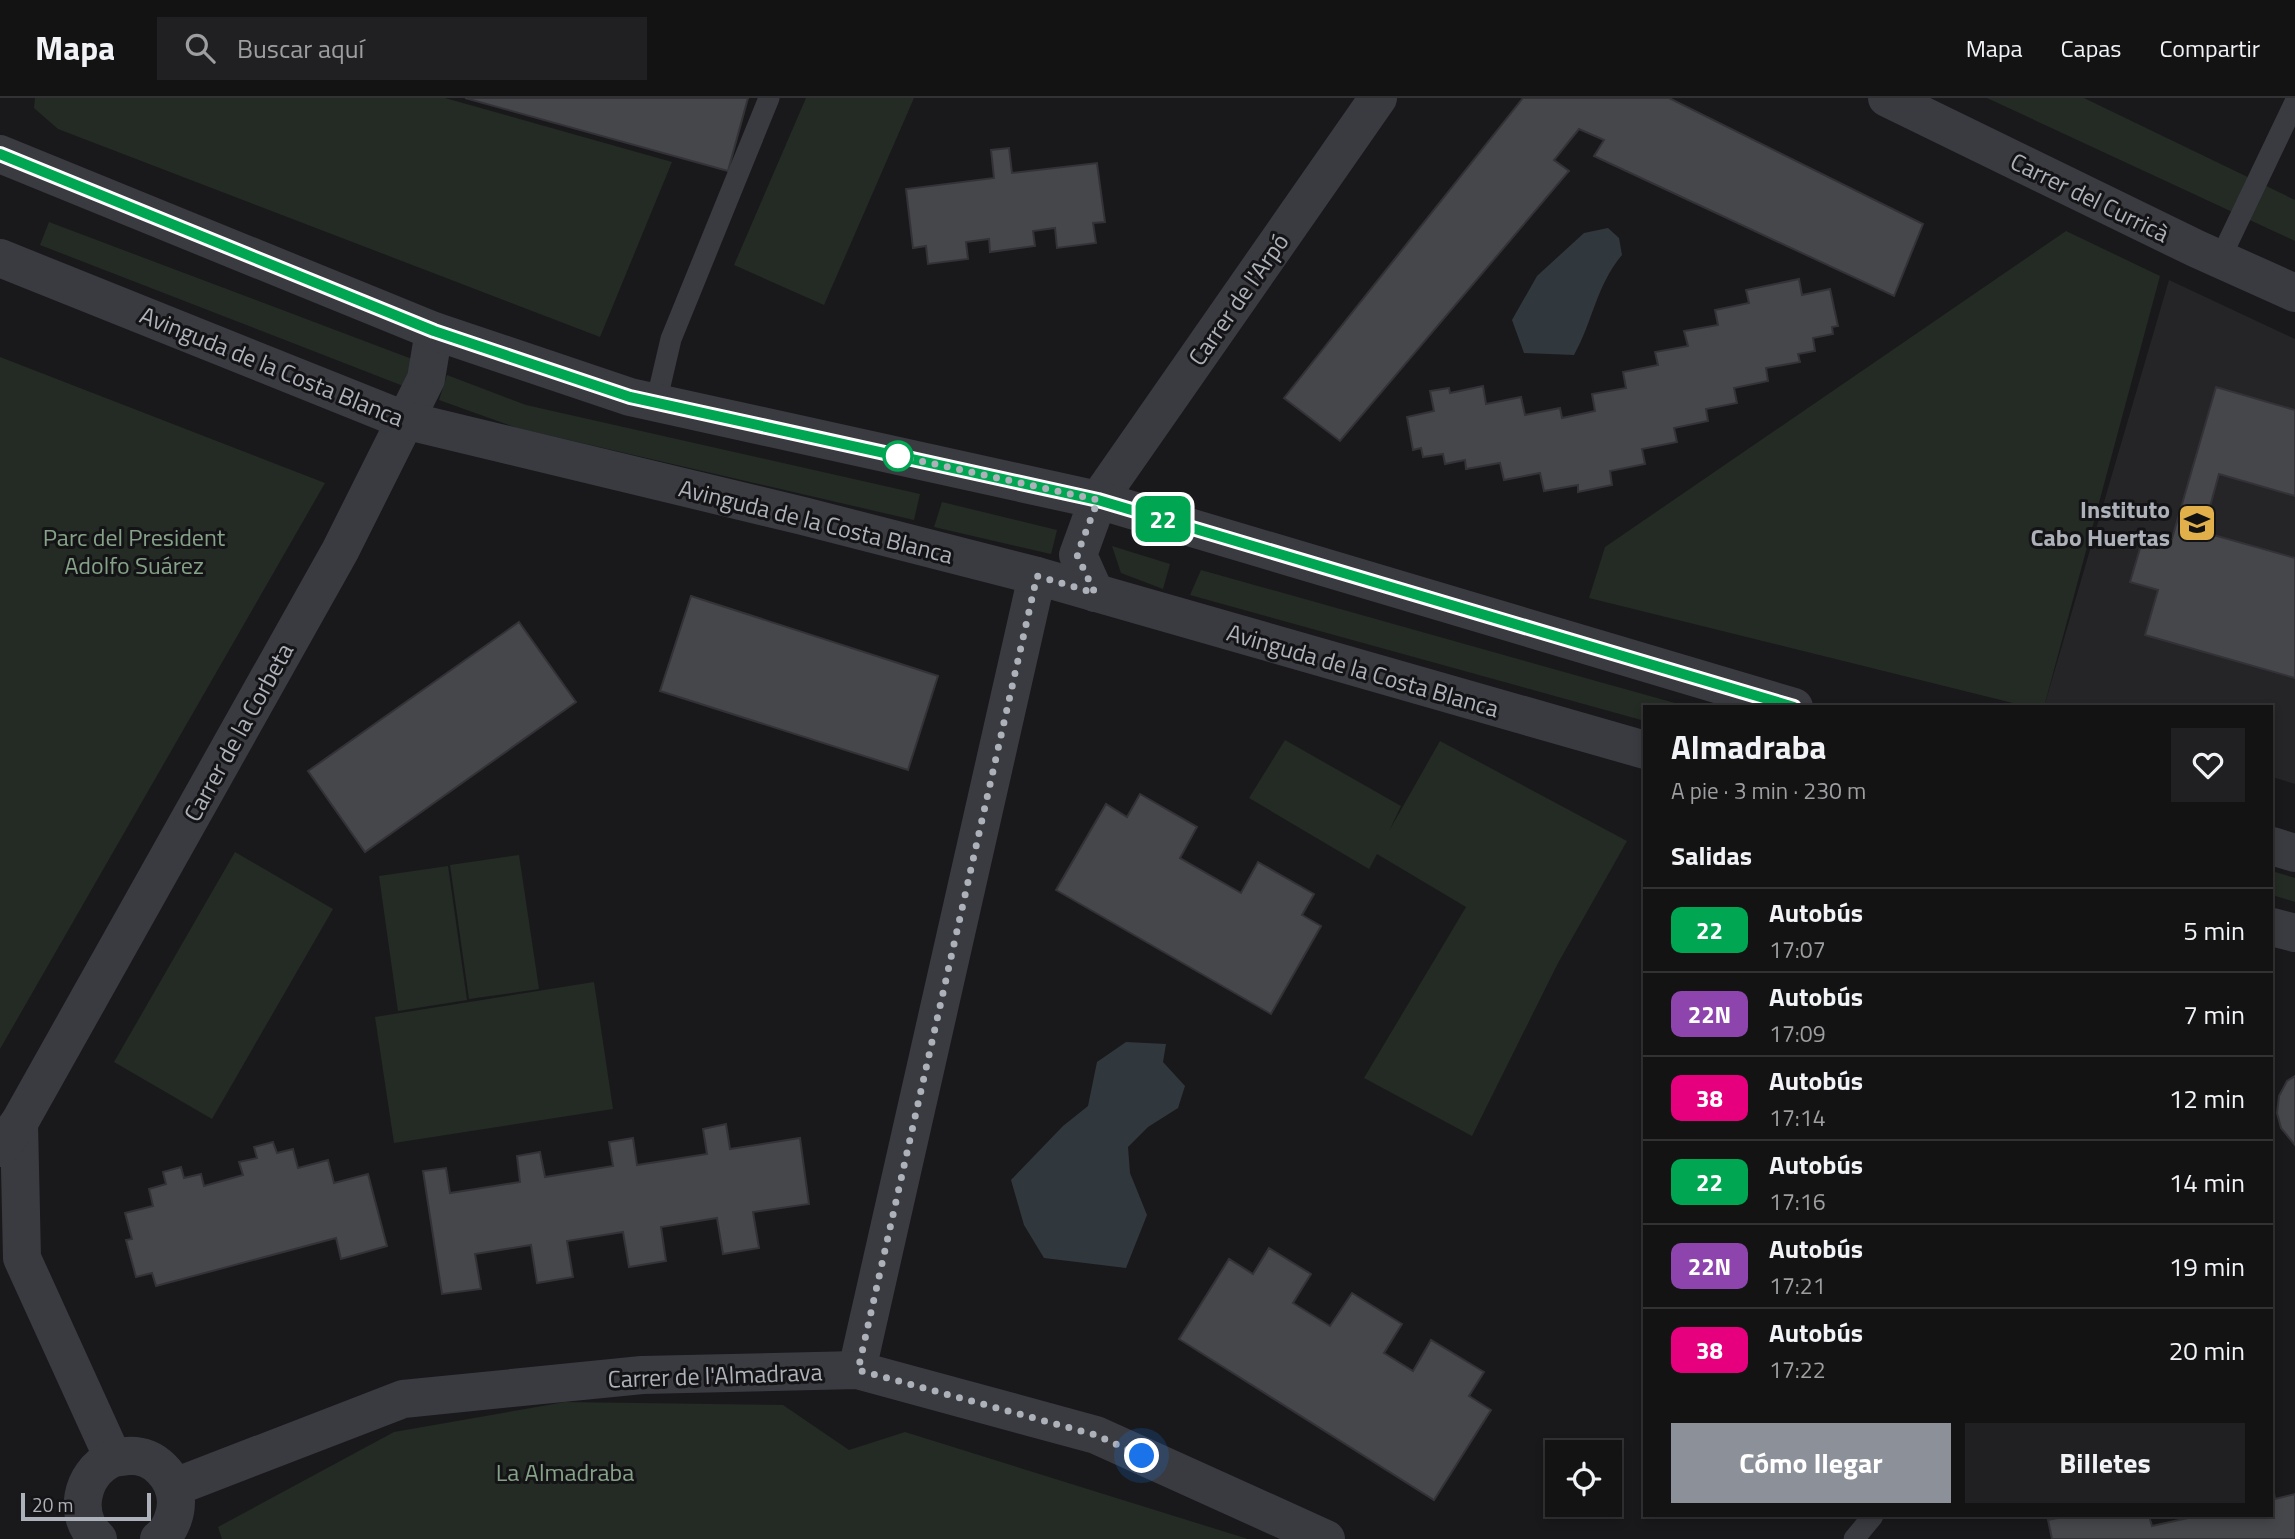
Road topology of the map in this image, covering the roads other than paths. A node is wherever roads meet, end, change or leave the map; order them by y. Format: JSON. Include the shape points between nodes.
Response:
{"nodes":[{"id":1,"x":769,"y":98,"type":"edge"},
{"id":2,"x":1378,"y":98,"type":"edge"},
{"id":3,"x":1887,"y":98,"type":"edge"},
{"id":4,"x":2295,"y":102,"type":"edge"},
{"id":5,"x":0,"y":154,"type":"edge"},
{"id":6,"x":0,"y":258,"type":"edge"},
{"id":7,"x":2220,"y":259,"type":"junction"},
{"id":8,"x":2295,"y":293,"type":"edge"},
{"id":9,"x":434,"y":331,"type":"junction"},
{"id":10,"x":656,"y":403,"type":"junction"},
{"id":11,"x":404,"y":420,"type":"junction"},
{"id":12,"x":1098,"y":500,"type":"junction"},
{"id":13,"x":1037,"y":576,"type":"junction"},
{"id":14,"x":1095,"y":593,"type":"junction"},
{"id":15,"x":1787,"y":705,"type":"edge"},
{"id":16,"x":1643,"y":749,"type":"edge"},
{"id":17,"x":2273,"y":846,"type":"edge"},
{"id":18,"x":2295,"y":853,"type":"edge"},
{"id":19,"x":2273,"y":927,"type":"edge"},
{"id":20,"x":2295,"y":933,"type":"edge"},
{"id":21,"x":9,"y":1136,"type":"edge"},
{"id":22,"x":11,"y":1252,"type":"edge"},
{"id":23,"x":858,"y":1370,"type":"junction"},
{"id":24,"x":113,"y":1458,"type":"junction"},
{"id":25,"x":175,"y":1487,"type":"junction"},
{"id":26,"x":1872,"y":1517,"type":"edge"},
{"id":27,"x":88,"y":1536,"type":"edge"},
{"id":28,"x":159,"y":1539,"type":"edge"},
{"id":29,"x":1326,"y":1539,"type":"edge"},
{"id":30,"x":1854,"y":1539,"type":"edge"}],
"edges":[{"from":1,"to":10,"type":"lane","via":[[671,339]]},
{"from":2,"to":12,"type":"street","name":"Carrer de l'Arpó"},
{"from":3,"to":7,"type":"street","name":"Carrer del Curricà"},
{"from":4,"to":7,"type":"lane"},
{"from":5,"to":9,"type":"street"},
{"from":6,"to":11,"type":"street","name":"Avinguda de la Costa Blanca"},
{"from":7,"to":8,"type":"street","name":"Carrer del Curricà"},
{"from":9,"to":10,"type":"street"},
{"from":9,"to":11,"type":"street","name":"Carrer de la Corbeta","via":[[426,379]]},
{"from":10,"to":12,"type":"street"},
{"from":11,"to":13,"type":"street","name":"Avinguda de la Costa Blanca"},
{"from":11,"to":21,"type":"street","name":"Carrer de la Corbeta","via":[[340,551]]},
{"from":12,"to":14,"type":"street","name":"Carrer de l'Arpó","via":[[1077,555]]},
{"from":12,"to":15,"type":"street"},
{"from":13,"to":14,"type":"street","name":"Avinguda de la Costa Blanca"},
{"from":13,"to":23,"type":"street"},
{"from":14,"to":16,"type":"street","name":"Avinguda de la Costa Blanca"},
{"from":17,"to":18,"type":"street"},
{"from":19,"to":20,"type":"street"},
{"from":21,"to":22,"type":"street","name":"Carrer de la Corbeta"},
{"from":22,"to":24,"type":"street","name":"Carrer de la Corbeta"},
{"from":23,"to":25,"type":"street","name":"Carrer de l'Almadrava","via":[[642,1375],[403,1399]]},
{"from":23,"to":29,"type":"street","name":"Carrer de l'Almadrava","via":[[1096,1435]]},
{"from":24,"to":25,"type":"street","via":[[138,1455],[160,1466]]},
{"from":24,"to":27,"type":"street","via":[[90,1476],[81,1503]]},
{"from":25,"to":28,"type":"street","via":[[176,1512]]},
{"from":26,"to":30,"type":"lane"}]}
